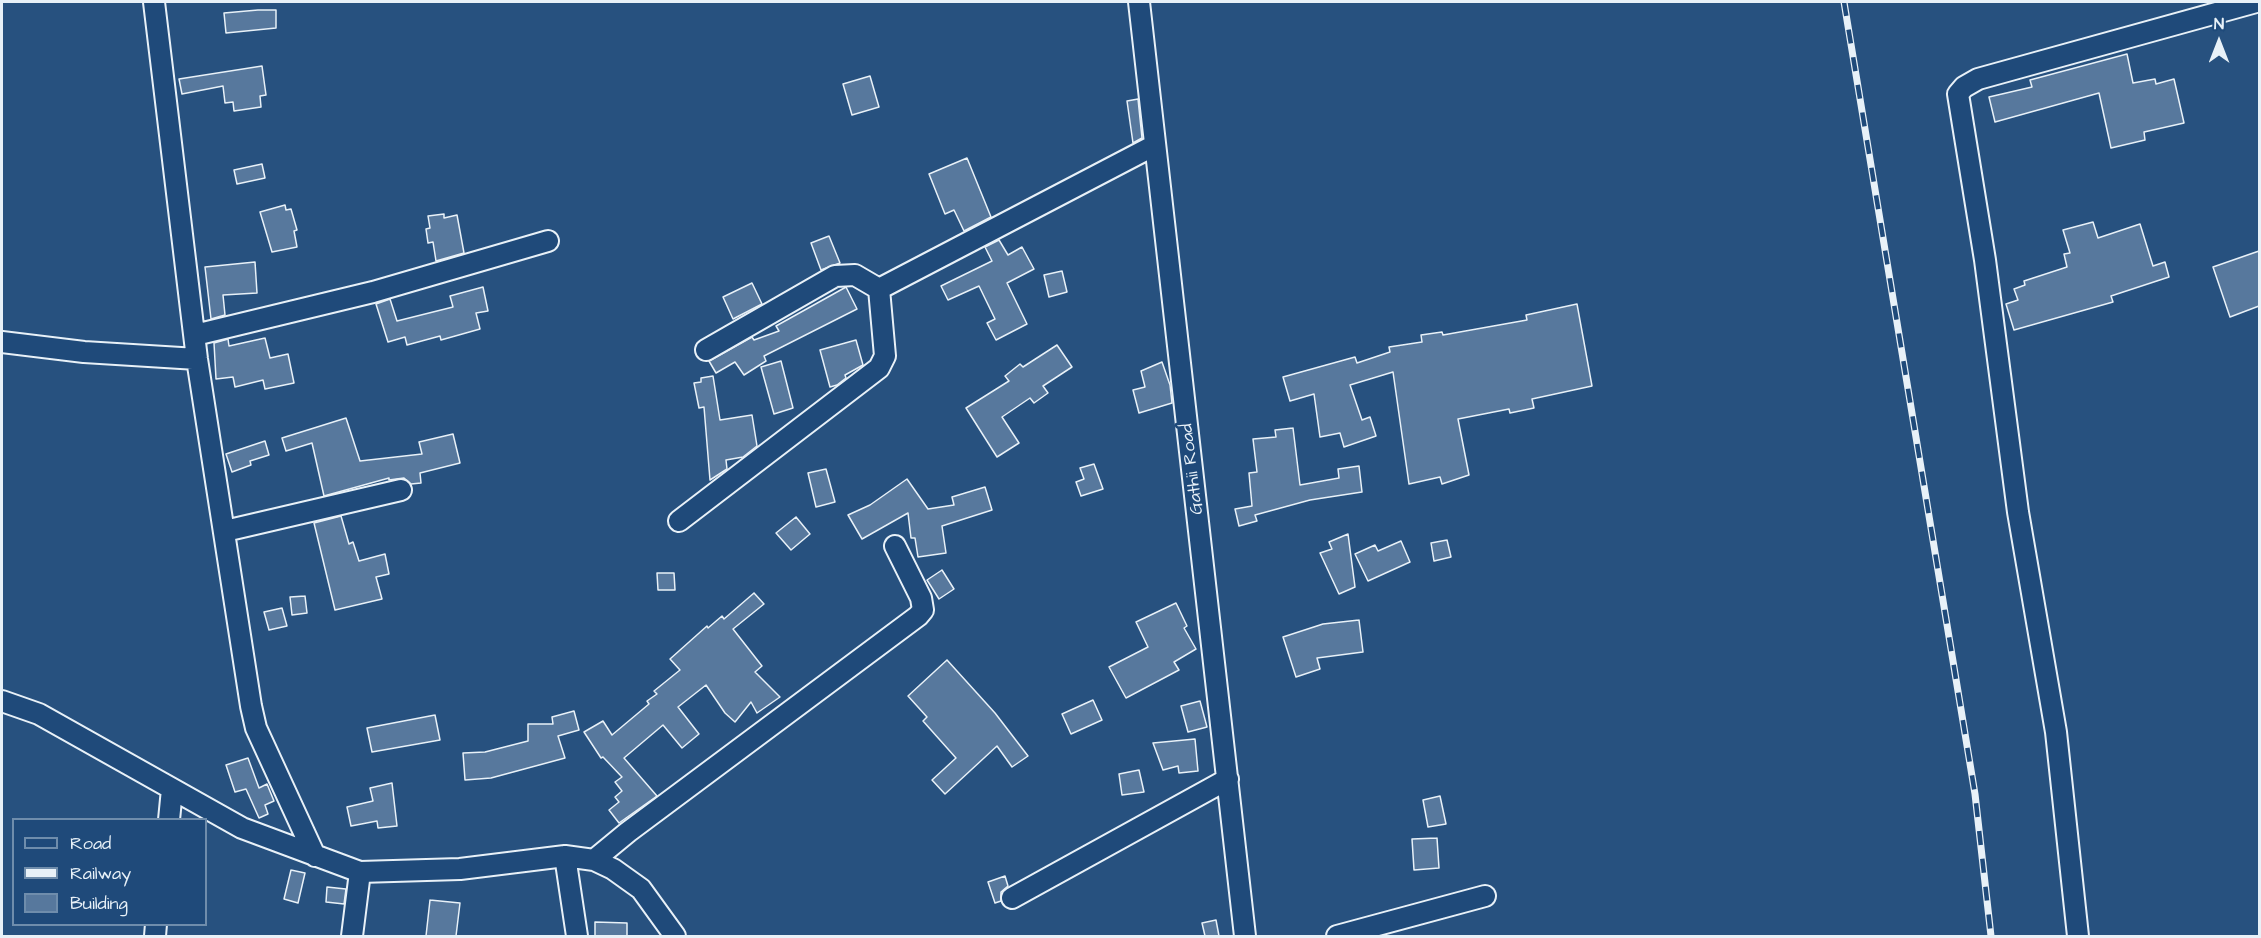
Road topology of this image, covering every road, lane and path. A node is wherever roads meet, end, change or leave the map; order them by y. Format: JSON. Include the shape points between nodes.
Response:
{"nodes":[{"id":1,"x":154,"y":2,"type":"edge"},
{"id":2,"x":1139,"y":2,"type":"edge"},
{"id":3,"x":2256,"y":2,"type":"edge"},
{"id":4,"x":1155,"y":145,"type":"junction"},
{"id":5,"x":548,"y":241,"type":"dead end"},
{"id":6,"x":879,"y":289,"type":"junction"},
{"id":7,"x":195,"y":335,"type":"junction"},
{"id":8,"x":2,"y":342,"type":"edge"},
{"id":9,"x":706,"y":350,"type":"dead end"},
{"id":10,"x":197,"y":359,"type":"junction"},
{"id":11,"x":401,"y":490,"type":"dead end"},
{"id":12,"x":679,"y":520,"type":"dead end"},
{"id":13,"x":225,"y":531,"type":"junction"},
{"id":14,"x":895,"y":546,"type":"dead end"},
{"id":15,"x":2,"y":700,"type":"edge"},
{"id":16,"x":1228,"y":779,"type":"junction"},
{"id":17,"x":172,"y":789,"type":"junction"},
{"id":18,"x":169,"y":818,"type":"edge"},
{"id":19,"x":315,"y":856,"type":"junction"},
{"id":20,"x":565,"y":856,"type":"junction"},
{"id":21,"x":594,"y":860,"type":"junction"},
{"id":22,"x":360,"y":872,"type":"junction"},
{"id":23,"x":1485,"y":896,"type":"dead end"},
{"id":24,"x":1012,"y":898,"type":"dead end"},
{"id":25,"x":352,"y":936,"type":"edge"},
{"id":26,"x":577,"y":936,"type":"edge"},
{"id":27,"x":675,"y":936,"type":"edge"},
{"id":28,"x":1245,"y":936,"type":"edge"},
{"id":29,"x":1337,"y":936,"type":"edge"},
{"id":30,"x":2078,"y":936,"type":"edge"}],
"edges":[{"from":1,"to":7,"type":"street"},
{"from":2,"to":4,"type":"street","name":"Gathii Road"},
{"from":3,"to":30,"type":"street","via":[[1978,80],[1958,94],[1985,260],[2018,512],[2056,732]]},
{"from":4,"to":6,"type":"street"},
{"from":4,"to":16,"type":"street","name":"Gathii Road"},
{"from":5,"to":7,"type":"street","via":[[373,292]]},
{"from":6,"to":9,"type":"street","via":[[855,275],[835,276]]},
{"from":6,"to":12,"type":"street","via":[[885,356],[879,368]]},
{"from":7,"to":10,"type":"street"},
{"from":8,"to":10,"type":"street"},
{"from":10,"to":13,"type":"street"},
{"from":11,"to":13,"type":"street"},
{"from":13,"to":19,"type":"street","via":[[256,729]]},
{"from":14,"to":21,"type":"street","via":[[921,598],[923,610],[918,616]]},
{"from":15,"to":17,"type":"street","via":[[39,714]]},
{"from":16,"to":24,"type":"street"},
{"from":16,"to":28,"type":"street","name":"Gathii Road"},
{"from":17,"to":18,"type":"street"},
{"from":17,"to":19,"type":"street","via":[[242,828]]},
{"from":19,"to":22,"type":"street"},
{"from":20,"to":21,"type":"street"},
{"from":20,"to":22,"type":"street","via":[[460,869]]},
{"from":20,"to":26,"type":"street"},
{"from":21,"to":27,"type":"street","via":[[641,889]]},
{"from":22,"to":25,"type":"street"},
{"from":23,"to":29,"type":"street"}]}
